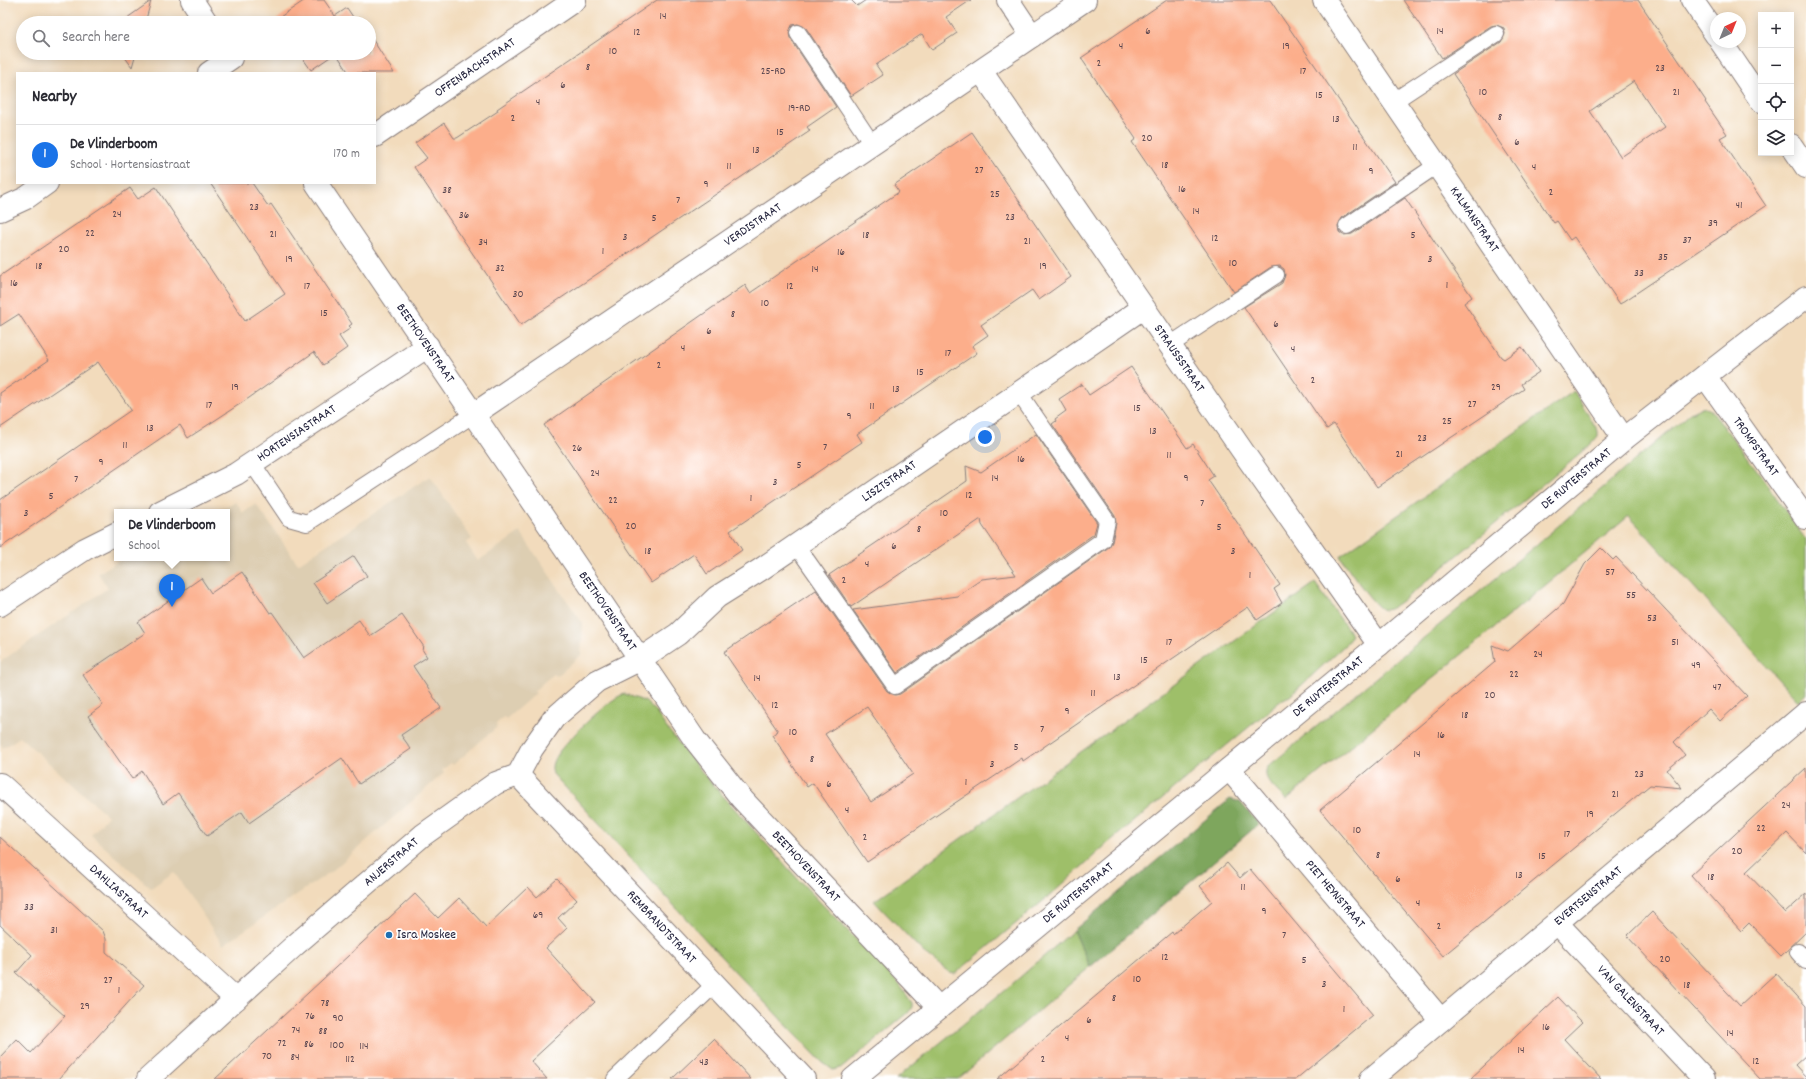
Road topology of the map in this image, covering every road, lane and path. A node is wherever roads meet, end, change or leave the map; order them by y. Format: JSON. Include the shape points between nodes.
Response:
{"nodes":[{"id":1,"x":192,"y":0,"type":"edge"},
{"id":2,"x":575,"y":0,"type":"edge"},
{"id":3,"x":1008,"y":0,"type":"edge"},
{"id":4,"x":1085,"y":0,"type":"edge"},
{"id":5,"x":1324,"y":0,"type":"edge"},
{"id":6,"x":1692,"y":0,"type":"edge"},
{"id":7,"x":202,"y":16,"type":"edge"},
{"id":8,"x":1710,"y":26,"type":"edge"},
{"id":9,"x":798,"y":33,"type":"dead end"},
{"id":10,"x":1496,"y":34,"type":"dead end"},
{"id":11,"x":1032,"y":36,"type":"junction"},
{"id":12,"x":1725,"y":48,"type":"edge"},
{"id":13,"x":233,"y":61,"type":"edge"},
{"id":14,"x":981,"y":71,"type":"junction"},
{"id":15,"x":211,"y":72,"type":"edge"},
{"id":16,"x":1758,"y":97,"type":"edge"},
{"id":17,"x":1394,"y":101,"type":"junction"},
{"id":18,"x":376,"y":135,"type":"edge"},
{"id":19,"x":872,"y":144,"type":"junction"},
{"id":20,"x":1794,"y":149,"type":"edge"},
{"id":21,"x":1438,"y":165,"type":"junction"},
{"id":22,"x":1806,"y":167,"type":"edge"},
{"id":23,"x":47,"y":184,"type":"edge"},
{"id":24,"x":317,"y":184,"type":"edge"},
{"id":25,"x":0,"y":210,"type":"edge"},
{"id":26,"x":1348,"y":226,"type":"dead end"},
{"id":27,"x":1276,"y":274,"type":"dead end"},
{"id":28,"x":1806,"y":297,"type":"edge"},
{"id":29,"x":1143,"y":308,"type":"junction"},
{"id":30,"x":1170,"y":345,"type":"junction"},
{"id":31,"x":428,"y":346,"type":"junction"},
{"id":32,"x":1705,"y":376,"type":"junction"},
{"id":33,"x":1019,"y":393,"type":"junction"},
{"id":34,"x":474,"y":414,"type":"junction"},
{"id":35,"x":1624,"y":439,"type":"junction"},
{"id":36,"x":252,"y":463,"type":"junction"},
{"id":37,"x":166,"y":509,"type":"edge"},
{"id":38,"x":1806,"y":518,"type":"edge"},
{"id":39,"x":114,"y":534,"type":"edge"},
{"id":40,"x":796,"y":545,"type":"junction"},
{"id":41,"x":0,"y":605,"type":"edge"},
{"id":42,"x":1379,"y":645,"type":"junction"},
{"id":43,"x":639,"y":660,"type":"junction"},
{"id":44,"x":1806,"y":713,"type":"edge"},
{"id":45,"x":1229,"y":769,"type":"junction"},
{"id":46,"x":518,"y":775,"type":"junction"},
{"id":47,"x":0,"y":784,"type":"edge"},
{"id":48,"x":1557,"y":923,"type":"junction"},
{"id":49,"x":715,"y":984,"type":"junction"},
{"id":50,"x":236,"y":1000,"type":"junction"},
{"id":51,"x":939,"y":1008,"type":"junction"},
{"id":52,"x":1441,"y":1020,"type":"junction"},
{"id":53,"x":148,"y":1079,"type":"edge"},
{"id":54,"x":615,"y":1079,"type":"edge"},
{"id":55,"x":804,"y":1079,"type":"edge"},
{"id":56,"x":853,"y":1079,"type":"edge"},
{"id":57,"x":1371,"y":1079,"type":"edge"},
{"id":58,"x":1704,"y":1079,"type":"edge"}],
"edges":[{"from":1,"to":7,"type":"street"},
{"from":2,"to":18,"type":"street","name":"OFFENBACHSTRAAT"},
{"from":3,"to":11,"type":"street"},
{"from":4,"to":11,"type":"street","name":"VERDISTRAAT"},
{"from":5,"to":17,"type":"street","name":"KALMANSTRAAT"},
{"from":6,"to":8,"type":"street"},
{"from":9,"to":19,"type":"lane"},
{"from":10,"to":17,"type":"lane"},
{"from":11,"to":14,"type":"street","name":"VERDISTRAAT"},
{"from":12,"to":16,"type":"street"},
{"from":13,"to":15,"type":"street"},
{"from":14,"to":19,"type":"street","name":"VERDISTRAAT"},
{"from":14,"to":29,"type":"street","name":"STRAUSSSTRAAT"},
{"from":17,"to":21,"type":"street","name":"KALMANSTRAAT"},
{"from":19,"to":34,"type":"street","name":"VERDISTRAAT"},
{"from":20,"to":22,"type":"street"},
{"from":21,"to":26,"type":"lane"},
{"from":21,"to":35,"type":"street","name":"KALMANSTRAAT"},
{"from":23,"to":25,"type":"street","via":[[26,198]]},
{"from":24,"to":31,"type":"street","name":"BEETHOVENSTRAAT"},
{"from":27,"to":30,"type":"lane"},
{"from":28,"to":32,"type":"street","name":"DE RUYTERSTRAAT"},
{"from":29,"to":30,"type":"street","name":"STRAUSSSTRAAT"},
{"from":29,"to":33,"type":"street","name":"LISZTSTRAAT"},
{"from":30,"to":42,"type":"street","name":"STRAUSSSTRAAT"},
{"from":31,"to":34,"type":"street","name":"BEETHOVENSTRAAT"},
{"from":31,"to":36,"type":"street","name":"HORTENSIASTRAAT"},
{"from":32,"to":35,"type":"street","name":"DE RUYTERSTRAAT"},
{"from":32,"to":38,"type":"street","name":"TROMPSTRAAT"},
{"from":33,"to":40,"type":"street","name":"LISZTSTRAAT"},
{"from":33,"to":40,"type":"lane","via":[[1107,521],[1103,540],[895,686]]},
{"from":34,"to":36,"type":"lane","via":[[307,523],[289,518]]},
{"from":34,"to":43,"type":"street","name":"BEETHOVENSTRAAT"},
{"from":35,"to":42,"type":"street","name":"DE RUYTERSTRAAT"},
{"from":36,"to":37,"type":"street","name":"HORTENSIASTRAAT","via":[[236,474]]},
{"from":39,"to":41,"type":"street","via":[[85,549]]},
{"from":40,"to":43,"type":"street","name":"LISZTSTRAAT","via":[[717,597],[678,634]]},
{"from":42,"to":45,"type":"street","name":"DE RUYTERSTRAAT"},
{"from":43,"to":46,"type":"street","via":[[597,681],[554,718],[532,749]]},
{"from":43,"to":51,"type":"street","name":"BEETHOVENSTRAAT","via":[[695,740],[741,798]]},
{"from":44,"to":48,"type":"street","name":"EVERTSENSTRAAT"},
{"from":45,"to":51,"type":"street","name":"DE RUYTERSTRAAT"},
{"from":45,"to":52,"type":"street","name":"PIET HEYNSTRAAT"},
{"from":46,"to":49,"type":"street","name":"REMBRANDTSTRAAT"},
{"from":46,"to":50,"type":"street","name":"ANJERSTRAAT","via":[[496,783],[423,835],[294,946]]},
{"from":47,"to":50,"type":"street","name":"DAHLIASTRAAT"},
{"from":48,"to":52,"type":"street","name":"EVERTSENSTRAAT"},
{"from":48,"to":58,"type":"street","name":"VAN GALENSTRAAT"},
{"from":49,"to":54,"type":"lane"},
{"from":49,"to":55,"type":"street","name":"REMBRANDTSTRAAT"},
{"from":50,"to":53,"type":"street","name":"ANJERSTRAAT"},
{"from":51,"to":56,"type":"street","name":"DE RUYTERSTRAAT"},
{"from":52,"to":57,"type":"street","name":"EVERTSENSTRAAT"}]}
